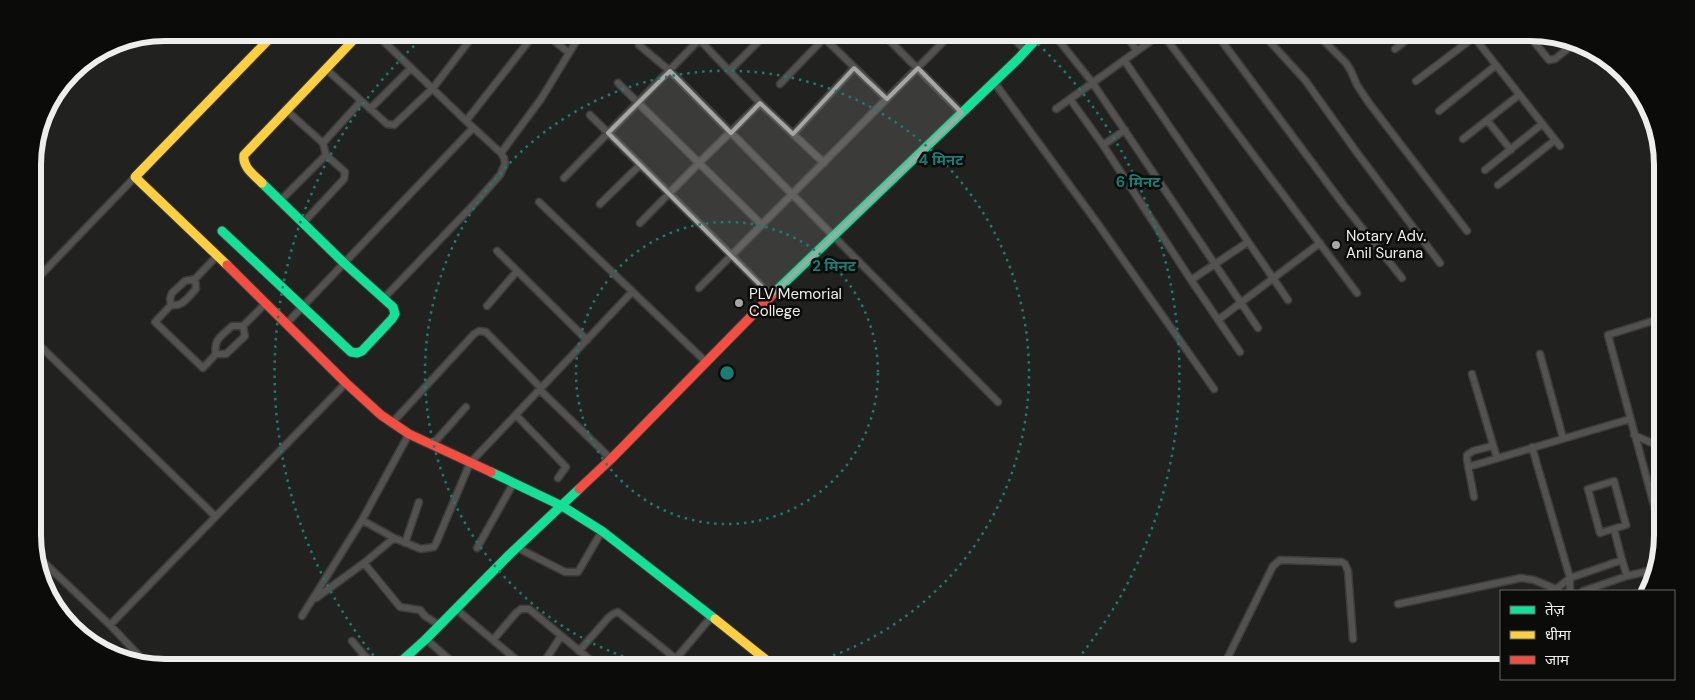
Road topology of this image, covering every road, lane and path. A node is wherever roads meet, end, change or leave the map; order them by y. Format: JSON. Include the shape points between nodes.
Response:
{"nodes":[{"id":1,"x":891,"y":41,"type":"edge"},
{"id":2,"x":941,"y":41,"type":"edge"},
{"id":3,"x":1016,"y":41,"type":"edge"},
{"id":4,"x":1035,"y":41,"type":"edge"},
{"id":5,"x":1059,"y":41,"type":"edge"},
{"id":6,"x":1130,"y":41,"type":"edge"},
{"id":7,"x":1150,"y":41,"type":"edge"},
{"id":8,"x":1168,"y":41,"type":"edge"},
{"id":9,"x":1222,"y":41,"type":"edge"},
{"id":10,"x":1269,"y":41,"type":"edge"},
{"id":11,"x":1324,"y":41,"type":"edge"},
{"id":12,"x":1405,"y":41,"type":"edge"},
{"id":13,"x":1464,"y":41,"type":"edge"},
{"id":14,"x":1476,"y":41,"type":"edge"},
{"id":15,"x":1534,"y":41,"type":"edge"},
{"id":16,"x":266,"y":42,"type":"edge"},
{"id":17,"x":352,"y":42,"type":"edge"},
{"id":18,"x":384,"y":42,"type":"edge"},
{"id":19,"x":468,"y":42,"type":"edge"},
{"id":20,"x":528,"y":42,"type":"edge"},
{"id":21,"x":556,"y":42,"type":"edge"},
{"id":22,"x":576,"y":42,"type":"edge"},
{"id":23,"x":697,"y":42,"type":"edge"},
{"id":24,"x":701,"y":42,"type":"edge"},
{"id":25,"x":758,"y":42,"type":"edge"},
{"id":26,"x":821,"y":42,"type":"edge"},
{"id":27,"x":828,"y":42,"type":"edge"},
{"id":28,"x":640,"y":45,"type":"dead end"},
{"id":29,"x":1569,"y":48,"type":"edge"},
{"id":30,"x":1395,"y":49,"type":"dead end"},
{"id":31,"x":1026,"y":51,"type":"junction"},
{"id":32,"x":1136,"y":51,"type":"junction"},
{"id":33,"x":569,"y":53,"type":"junction"},
{"id":34,"x":1124,"y":60,"type":"junction"},
{"id":35,"x":1495,"y":66,"type":"junction"},
{"id":36,"x":411,"y":68,"type":"junction"},
{"id":37,"x":854,"y":68,"type":"junction"},
{"id":38,"x":918,"y":68,"type":"junction"},
{"id":39,"x":326,"y":69,"type":"junction"},
{"id":40,"x":670,"y":71,"type":"junction"},
{"id":41,"x":729,"y":71,"type":"junction"},
{"id":42,"x":1416,"y":80,"type":"dead end"},
{"id":43,"x":994,"y":82,"type":"junction"},
{"id":44,"x":1092,"y":82,"type":"junction"},
{"id":45,"x":618,"y":83,"type":"dead end"},
{"id":46,"x":780,"y":84,"type":"dead end"},
{"id":47,"x":432,"y":88,"type":"junction"},
{"id":48,"x":1519,"y":95,"type":"junction"},
{"id":49,"x":1070,"y":99,"type":"junction"},
{"id":50,"x":887,"y":100,"type":"junction"},
{"id":51,"x":361,"y":101,"type":"junction"},
{"id":52,"x":638,"y":104,"type":"junction"},
{"id":53,"x":760,"y":104,"type":"junction"},
{"id":54,"x":370,"y":109,"type":"junction"},
{"id":55,"x":1056,"y":109,"type":"dead end"},
{"id":56,"x":286,"y":110,"type":"junction"},
{"id":57,"x":1439,"y":111,"type":"dead end"},
{"id":58,"x":962,"y":113,"type":"junction"},
{"id":59,"x":590,"y":115,"type":"dead end"},
{"id":60,"x":1487,"y":120,"type":"junction"},
{"id":61,"x":466,"y":121,"type":"junction"},
{"id":62,"x":1542,"y":124,"type":"junction"},
{"id":63,"x":473,"y":128,"type":"junction"},
{"id":64,"x":1125,"y":130,"type":"junction"},
{"id":65,"x":608,"y":133,"type":"junction"},
{"id":66,"x":731,"y":133,"type":"junction"},
{"id":67,"x":793,"y":134,"type":"junction"},
{"id":68,"x":1463,"y":139,"type":"dead end"},
{"id":69,"x":1555,"y":140,"type":"junction"},
{"id":70,"x":323,"y":143,"type":"junction"},
{"id":71,"x":1103,"y":145,"type":"junction"},
{"id":72,"x":1560,"y":146,"type":"dead end"},
{"id":73,"x":1511,"y":150,"type":"junction"},
{"id":74,"x":501,"y":153,"type":"junction"},
{"id":75,"x":326,"y":154,"type":"junction"},
{"id":76,"x":699,"y":163,"type":"junction"},
{"id":77,"x":824,"y":163,"type":"junction"},
{"id":78,"x":640,"y":165,"type":"junction"},
{"id":79,"x":1485,"y":170,"type":"dead end"},
{"id":80,"x":134,"y":177,"type":"junction"},
{"id":81,"x":564,"y":178,"type":"dead end"},
{"id":82,"x":1498,"y":185,"type":"dead end"},
{"id":83,"x":669,"y":194,"type":"junction"},
{"id":84,"x":792,"y":194,"type":"junction"},
{"id":85,"x":280,"y":201,"type":"junction"},
{"id":86,"x":539,"y":202,"type":"dead end"},
{"id":87,"x":600,"y":204,"type":"dead end"},
{"id":88,"x":303,"y":223,"type":"junction"},
{"id":89,"x":640,"y":223,"type":"dead end"},
{"id":90,"x":762,"y":225,"type":"junction"},
{"id":91,"x":222,"y":231,"type":"dead end"},
{"id":92,"x":1467,"y":231,"type":"dead end"},
{"id":93,"x":834,"y":235,"type":"junction"},
{"id":94,"x":1248,"y":242,"type":"junction"},
{"id":95,"x":1320,"y":243,"type":"junction"},
{"id":96,"x":497,"y":251,"type":"dead end"},
{"id":97,"x":731,"y":255,"type":"junction"},
{"id":98,"x":217,"y":256,"type":"junction"},
{"id":99,"x":344,"y":263,"type":"junction"},
{"id":100,"x":1440,"y":263,"type":"dead end"},
{"id":101,"x":1214,"y":264,"type":"junction"},
{"id":102,"x":517,"y":271,"type":"junction"},
{"id":103,"x":42,"y":275,"type":"edge"},
{"id":104,"x":1274,"y":278,"type":"junction"},
{"id":105,"x":1402,"y":278,"type":"dead end"},
{"id":106,"x":195,"y":279,"type":"junction"},
{"id":107,"x":1191,"y":280,"type":"junction"},
{"id":108,"x":699,"y":288,"type":"dead end"},
{"id":109,"x":632,"y":292,"type":"junction"},
{"id":110,"x":1358,"y":293,"type":"dead end"},
{"id":111,"x":770,"y":296,"type":"junction"},
{"id":112,"x":384,"y":298,"type":"junction"},
{"id":113,"x":1288,"y":300,"type":"dead end"},
{"id":114,"x":266,"y":303,"type":"junction"},
{"id":115,"x":1241,"y":304,"type":"junction"},
{"id":116,"x":171,"y":306,"type":"junction"},
{"id":117,"x":487,"y":306,"type":"dead end"},
{"id":118,"x":302,"y":307,"type":"junction"},
{"id":119,"x":1218,"y":320,"type":"junction"},
{"id":120,"x":1654,"y":321,"type":"edge"},
{"id":121,"x":287,"y":323,"type":"junction"},
{"id":122,"x":243,"y":326,"type":"junction"},
{"id":123,"x":1258,"y":328,"type":"dead end"},
{"id":124,"x":587,"y":340,"type":"junction"},
{"id":125,"x":41,"y":347,"type":"edge"},
{"id":126,"x":1240,"y":352,"type":"dead end"},
{"id":127,"x":216,"y":354,"type":"junction"},
{"id":128,"x":1540,"y":354,"type":"dead end"},
{"id":129,"x":706,"y":362,"type":"junction"},
{"id":130,"x":1472,"y":374,"type":"dead end"},
{"id":131,"x":346,"y":383,"type":"junction"},
{"id":132,"x":540,"y":389,"type":"junction"},
{"id":133,"x":1214,"y":389,"type":"dead end"},
{"id":134,"x":998,"y":402,"type":"dead end"},
{"id":135,"x":466,"y":407,"type":"dead end"},
{"id":136,"x":516,"y":416,"type":"junction"},
{"id":137,"x":1630,"y":419,"type":"junction"},
{"id":138,"x":392,"y":422,"type":"junction"},
{"id":139,"x":409,"y":434,"type":"junction"},
{"id":140,"x":1634,"y":435,"type":"junction"},
{"id":141,"x":1564,"y":438,"type":"junction"},
{"id":142,"x":1654,"y":444,"type":"edge"},
{"id":143,"x":432,"y":445,"type":"junction"},
{"id":144,"x":1492,"y":446,"type":"junction"},
{"id":145,"x":1532,"y":447,"type":"junction"},
{"id":146,"x":1497,"y":458,"type":"junction"},
{"id":147,"x":611,"y":459,"type":"junction"},
{"id":148,"x":470,"y":463,"type":"junction"},
{"id":149,"x":1468,"y":467,"type":"junction"},
{"id":150,"x":558,"y":478,"type":"dead end"},
{"id":151,"x":513,"y":484,"type":"junction"},
{"id":152,"x":1474,"y":497,"type":"dead end"},
{"id":153,"x":419,"y":502,"type":"dead end"},
{"id":154,"x":562,"y":506,"type":"junction"},
{"id":155,"x":1654,"y":506,"type":"edge"},
{"id":156,"x":215,"y":516,"type":"junction"},
{"id":157,"x":362,"y":520,"type":"junction"},
{"id":158,"x":1614,"y":529,"type":"junction"},
{"id":159,"x":602,"y":530,"type":"junction"},
{"id":160,"x":394,"y":538,"type":"junction"},
{"id":161,"x":405,"y":543,"type":"junction"},
{"id":162,"x":476,"y":548,"type":"dead end"},
{"id":163,"x":518,"y":548,"type":"junction"},
{"id":164,"x":1622,"y":560,"type":"junction"},
{"id":165,"x":364,"y":563,"type":"junction"},
{"id":166,"x":45,"y":564,"type":"edge"},
{"id":167,"x":1648,"y":571,"type":"edge"},
{"id":168,"x":1627,"y":576,"type":"junction"},
{"id":169,"x":1570,"y":578,"type":"junction"},
{"id":170,"x":1558,"y":590,"type":"edge"},
{"id":171,"x":1570,"y":590,"type":"edge"},
{"id":172,"x":1586,"y":590,"type":"edge"},
{"id":173,"x":313,"y":600,"type":"junction"},
{"id":174,"x":1398,"y":604,"type":"dead end"},
{"id":175,"x":456,"y":608,"type":"junction"},
{"id":176,"x":302,"y":616,"type":"dead end"},
{"id":177,"x":712,"y":616,"type":"junction"},
{"id":178,"x":110,"y":625,"type":"junction"},
{"id":179,"x":439,"y":625,"type":"junction"},
{"id":180,"x":561,"y":636,"type":"junction"},
{"id":181,"x":426,"y":639,"type":"junction"},
{"id":182,"x":1353,"y":639,"type":"dead end"},
{"id":183,"x":493,"y":640,"type":"junction"},
{"id":184,"x":352,"y":641,"type":"dead end"},
{"id":185,"x":580,"y":651,"type":"junction"},
{"id":186,"x":139,"y":655,"type":"edge"},
{"id":187,"x":364,"y":655,"type":"junction"},
{"id":188,"x":1227,"y":658,"type":"edge"},
{"id":189,"x":360,"y":659,"type":"edge"},
{"id":190,"x":368,"y":659,"type":"edge"},
{"id":191,"x":405,"y":659,"type":"edge"},
{"id":192,"x":448,"y":659,"type":"edge"},
{"id":193,"x":515,"y":659,"type":"edge"},
{"id":194,"x":546,"y":659,"type":"edge"},
{"id":195,"x":589,"y":659,"type":"edge"},
{"id":196,"x":676,"y":659,"type":"joint"},
{"id":197,"x":765,"y":659,"type":"edge"}],
"edges":[{"from":1,"to":38,"type":"street"},
{"from":2,"to":38,"type":"street"},
{"from":3,"to":31,"type":"street"},
{"from":4,"to":31,"type":"street"},
{"from":5,"to":44,"type":"street"},
{"from":6,"to":32,"type":"street"},
{"from":7,"to":32,"type":"street"},
{"from":8,"to":95,"type":"street"},
{"from":9,"to":105,"type":"street"},
{"from":10,"to":100,"type":"street","via":[[1305,80]]},
{"from":11,"to":92,"type":"street","via":[[1346,64],[1369,103]]},
{"from":12,"to":30,"type":"street"},
{"from":13,"to":42,"type":"street"},
{"from":14,"to":35,"type":"street"},
{"from":15,"to":29,"type":"street","via":[[1549,60]]},
{"from":16,"to":80,"type":"street"},
{"from":17,"to":39,"type":"street"},
{"from":18,"to":36,"type":"street"},
{"from":19,"to":47,"type":"street"},
{"from":20,"to":61,"type":"street"},
{"from":21,"to":33,"type":"street"},
{"from":22,"to":33,"type":"street"},
{"from":23,"to":40,"type":"street"},
{"from":24,"to":41,"type":"street"},
{"from":25,"to":41,"type":"street"},
{"from":26,"to":46,"type":"street"},
{"from":27,"to":37,"type":"street"},
{"from":28,"to":40,"type":"street"},
{"from":31,"to":43,"type":"street"},
{"from":32,"to":34,"type":"street"},
{"from":33,"to":74,"type":"street","via":[[541,99]]},
{"from":34,"to":44,"type":"street"},
{"from":34,"to":94,"type":"street"},
{"from":35,"to":48,"type":"street"},
{"from":35,"to":57,"type":"street"},
{"from":36,"to":47,"type":"street"},
{"from":36,"to":54,"type":"street"},
{"from":37,"to":50,"type":"street"},
{"from":37,"to":67,"type":"street"},
{"from":38,"to":50,"type":"street"},
{"from":38,"to":58,"type":"street"},
{"from":39,"to":51,"type":"street"},
{"from":39,"to":56,"type":"street"},
{"from":40,"to":52,"type":"street"},
{"from":40,"to":66,"type":"street"},
{"from":41,"to":53,"type":"street"},
{"from":43,"to":58,"type":"street"},
{"from":43,"to":133,"type":"street"},
{"from":44,"to":49,"type":"street"},
{"from":44,"to":64,"type":"street"},
{"from":45,"to":52,"type":"street"},
{"from":47,"to":54,"type":"street","via":[[394,125],[387,124]]},
{"from":47,"to":61,"type":"street"},
{"from":48,"to":60,"type":"street"},
{"from":48,"to":62,"type":"street"},
{"from":49,"to":55,"type":"street"},
{"from":49,"to":71,"type":"street"},
{"from":50,"to":77,"type":"street"},
{"from":51,"to":54,"type":"street"},
{"from":51,"to":70,"type":"street"},
{"from":52,"to":65,"type":"street"},
{"from":52,"to":76,"type":"street"},
{"from":53,"to":66,"type":"street"},
{"from":53,"to":67,"type":"street"},
{"from":56,"to":70,"type":"street"},
{"from":56,"to":85,"type":"street","via":[[244,155],[243,160]]},
{"from":58,"to":93,"type":"street"},
{"from":59,"to":65,"type":"street"},
{"from":60,"to":68,"type":"street"},
{"from":60,"to":73,"type":"street"},
{"from":61,"to":63,"type":"street"},
{"from":62,"to":69,"type":"street"},
{"from":62,"to":73,"type":"street"},
{"from":63,"to":74,"type":"street"},
{"from":63,"to":99,"type":"street"},
{"from":64,"to":71,"type":"street"},
{"from":64,"to":101,"type":"street"},
{"from":65,"to":78,"type":"street"},
{"from":65,"to":81,"type":"street"},
{"from":66,"to":76,"type":"street"},
{"from":66,"to":84,"type":"street"},
{"from":67,"to":77,"type":"street"},
{"from":69,"to":72,"type":"street"},
{"from":69,"to":82,"type":"street"},
{"from":70,"to":75,"type":"street"},
{"from":71,"to":107,"type":"street"},
{"from":73,"to":79,"type":"street"},
{"from":74,"to":112,"type":"street","via":[[505,164],[500,175]]},
{"from":75,"to":85,"type":"street"},
{"from":75,"to":88,"type":"street","via":[[345,176]]},
{"from":76,"to":83,"type":"street"},
{"from":76,"to":90,"type":"street"},
{"from":77,"to":84,"type":"street"},
{"from":78,"to":83,"type":"street"},
{"from":78,"to":87,"type":"street"},
{"from":80,"to":98,"type":"street"},
{"from":80,"to":103,"type":"street"},
{"from":83,"to":89,"type":"street"},
{"from":83,"to":97,"type":"street"},
{"from":84,"to":90,"type":"street"},
{"from":84,"to":93,"type":"street"},
{"from":85,"to":88,"type":"street"},
{"from":86,"to":109,"type":"street"},
{"from":88,"to":99,"type":"street"},
{"from":90,"to":97,"type":"street"},
{"from":91,"to":118,"type":"street"},
{"from":93,"to":111,"type":"street"},
{"from":93,"to":134,"type":"street"},
{"from":94,"to":101,"type":"street"},
{"from":94,"to":104,"type":"street"},
{"from":95,"to":104,"type":"street"},
{"from":95,"to":110,"type":"street"},
{"from":96,"to":102,"type":"street"},
{"from":97,"to":108,"type":"street"},
{"from":97,"to":111,"type":"street"},
{"from":98,"to":106,"type":"street"},
{"from":98,"to":114,"type":"street"},
{"from":99,"to":112,"type":"street"},
{"from":99,"to":118,"type":"street"},
{"from":101,"to":107,"type":"street"},
{"from":101,"to":115,"type":"street"},
{"from":102,"to":117,"type":"street"},
{"from":102,"to":124,"type":"street"},
{"from":104,"to":113,"type":"street"},
{"from":104,"to":115,"type":"street"},
{"from":106,"to":116,"type":"street","via":[[185,281],[172,293]]},
{"from":106,"to":116,"type":"street","via":[[196,290],[182,305]]},
{"from":107,"to":119,"type":"street"},
{"from":109,"to":124,"type":"street"},
{"from":109,"to":129,"type":"street"},
{"from":111,"to":129,"type":"street"},
{"from":112,"to":118,"type":"street","via":[[394,307],[395,314],[357,353],[351,352]]},
{"from":114,"to":121,"type":"street"},
{"from":114,"to":122,"type":"street"},
{"from":115,"to":119,"type":"street"},
{"from":115,"to":123,"type":"street"},
{"from":116,"to":127,"type":"street","via":[[155,322],[203,368]]},
{"from":118,"to":121,"type":"street"},
{"from":119,"to":126,"type":"street"},
{"from":120,"to":137,"type":"street","via":[[1608,335]]},
{"from":121,"to":131,"type":"street"},
{"from":122,"to":127,"type":"street","via":[[232,326],[216,341]]},
{"from":122,"to":127,"type":"street","via":[[245,336],[226,354]]},
{"from":124,"to":132,"type":"street"},
{"from":125,"to":156,"type":"street"},
{"from":128,"to":141,"type":"street"},
{"from":129,"to":147,"type":"street"},
{"from":130,"to":144,"type":"street"},
{"from":131,"to":138,"type":"street"},
{"from":131,"to":156,"type":"street"},
{"from":132,"to":136,"type":"street"},
{"from":132,"to":138,"type":"street","via":[[486,332],[479,331]]},
{"from":132,"to":147,"type":"street"},
{"from":135,"to":143,"type":"street"},
{"from":136,"to":148,"type":"street"},
{"from":136,"to":150,"type":"street","via":[[566,467]]},
{"from":137,"to":140,"type":"street"},
{"from":137,"to":141,"type":"street"},
{"from":138,"to":139,"type":"street"},
{"from":139,"to":143,"type":"street"},
{"from":139,"to":157,"type":"street"},
{"from":140,"to":142,"type":"street"},
{"from":140,"to":155,"type":"street"},
{"from":141,"to":145,"type":"street"},
{"from":143,"to":148,"type":"street"},
{"from":144,"to":146,"type":"street"},
{"from":144,"to":149,"type":"street","via":[[1469,453],[1466,457]]},
{"from":145,"to":146,"type":"street"},
{"from":145,"to":169,"type":"street"},
{"from":146,"to":149,"type":"street"},
{"from":147,"to":154,"type":"street"},
{"from":148,"to":151,"type":"street"},
{"from":148,"to":161,"type":"street","via":[[434,547],[424,549]]},
{"from":149,"to":152,"type":"street"},
{"from":151,"to":154,"type":"street"},
{"from":151,"to":162,"type":"street"},
{"from":153,"to":161,"type":"street"},
{"from":154,"to":159,"type":"street"},
{"from":154,"to":163,"type":"street"},
{"from":156,"to":178,"type":"street"},
{"from":157,"to":160,"type":"street"},
{"from":157,"to":173,"type":"street"},
{"from":158,"to":158,"type":"street","via":[[1600,533],[1588,488],[1614,481],[1626,525]]},
{"from":158,"to":164,"type":"street"},
{"from":159,"to":163,"type":"street","via":[[578,572],[565,572]]},
{"from":159,"to":177,"type":"street"},
{"from":160,"to":161,"type":"street"},
{"from":160,"to":165,"type":"street"},
{"from":163,"to":175,"type":"street"},
{"from":164,"to":168,"type":"street"},
{"from":164,"to":169,"type":"street"},
{"from":165,"to":173,"type":"street"},
{"from":165,"to":179,"type":"street","via":[[400,607],[420,610]]},
{"from":166,"to":178,"type":"street"},
{"from":167,"to":168,"type":"street"},
{"from":168,"to":172,"type":"street"},
{"from":169,"to":170,"type":"street"},
{"from":169,"to":171,"type":"street"},
{"from":170,"to":174,"type":"street","via":[[1521,578]]},
{"from":173,"to":176,"type":"street"},
{"from":175,"to":179,"type":"street"},
{"from":175,"to":183,"type":"street"},
{"from":177,"to":196,"type":"street"},
{"from":177,"to":197,"type":"street"},
{"from":178,"to":186,"type":"street"},
{"from":179,"to":181,"type":"street"},
{"from":180,"to":183,"type":"street","via":[[526,608],[516,613]]},
{"from":180,"to":185,"type":"street"},
{"from":180,"to":194,"type":"street"},
{"from":181,"to":191,"type":"street"},
{"from":181,"to":192,"type":"street"},
{"from":182,"to":188,"type":"street","via":[[1345,564],[1280,560],[1273,566]]},
{"from":183,"to":193,"type":"street"},
{"from":184,"to":187,"type":"street"},
{"from":185,"to":195,"type":"street"},
{"from":185,"to":196,"type":"street","via":[[608,618],[618,612]]},
{"from":187,"to":189,"type":"street"},
{"from":187,"to":190,"type":"street"}]}
